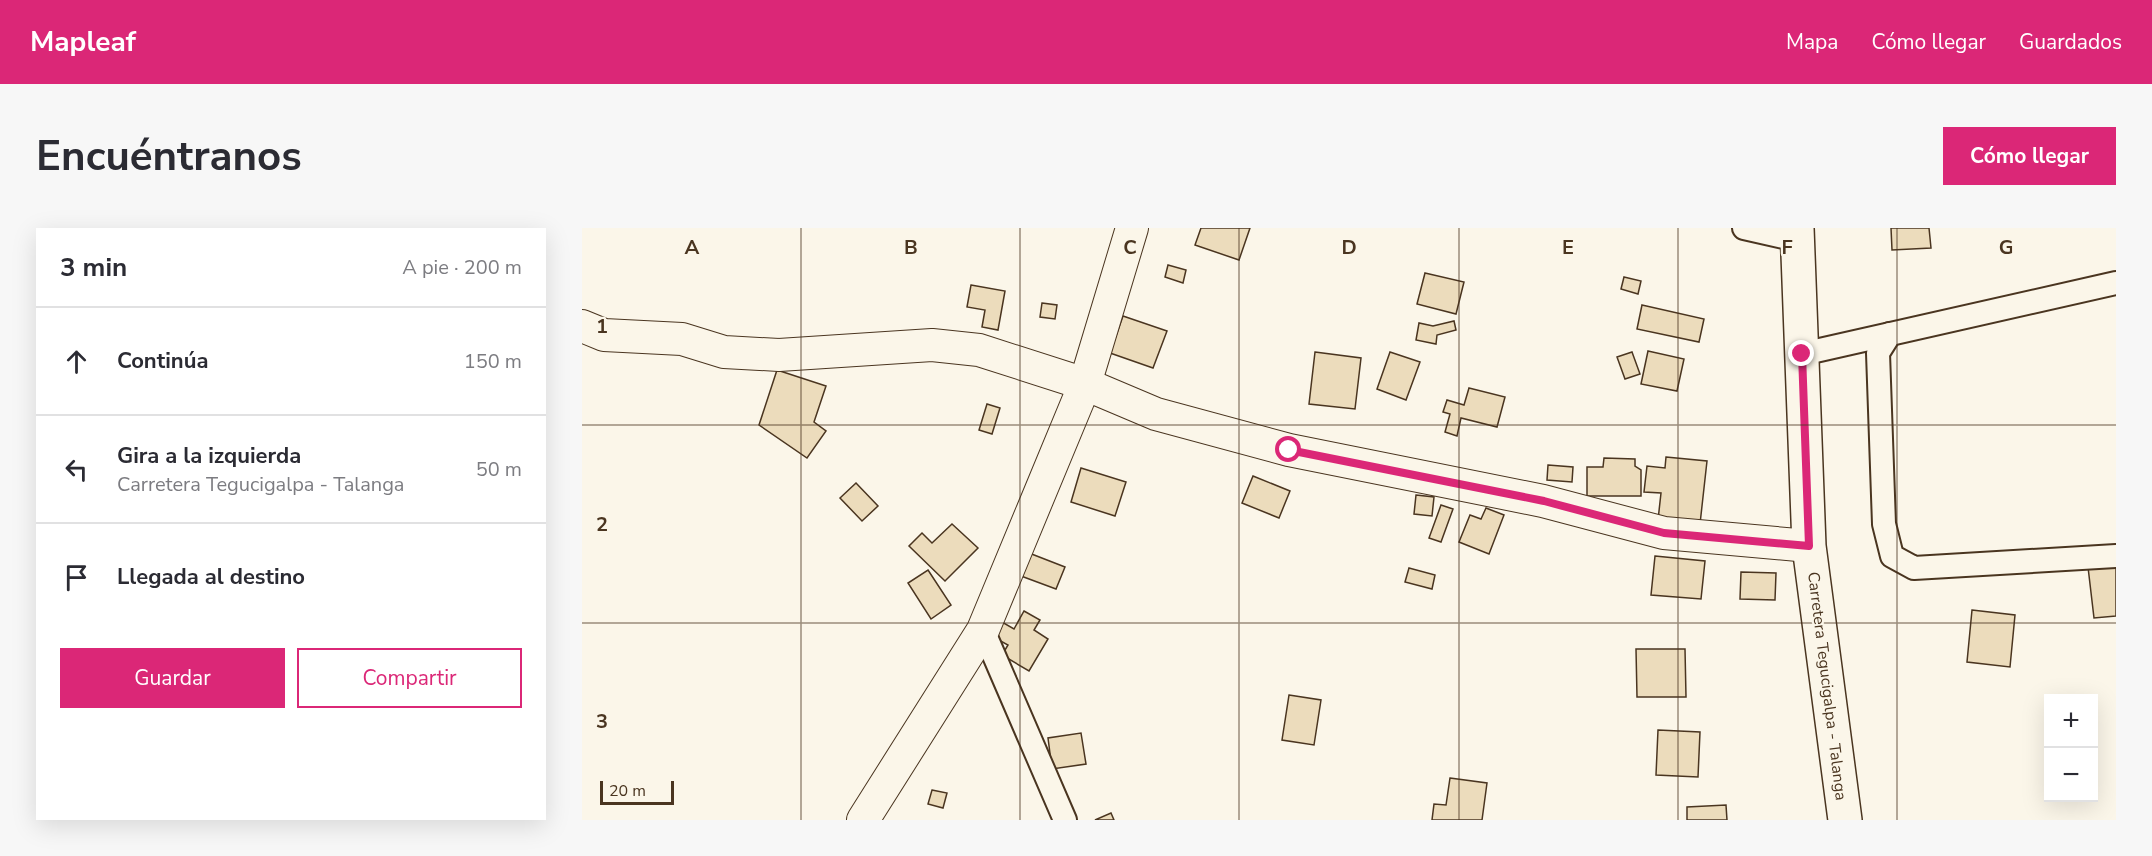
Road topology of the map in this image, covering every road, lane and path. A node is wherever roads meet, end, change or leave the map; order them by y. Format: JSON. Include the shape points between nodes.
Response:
{"nodes":[{"id":1,"x":1132,"y":228,"type":"edge"},
{"id":2,"x":1744,"y":228,"type":"edge"},
{"id":3,"x":1797,"y":234,"type":"edge"},
{"id":4,"x":2116,"y":283,"type":"edge"},
{"id":5,"x":582,"y":326,"type":"edge"},
{"id":6,"x":1890,"y":334,"type":"junction"},
{"id":7,"x":1802,"y":354,"type":"junction"},
{"id":8,"x":1085,"y":384,"type":"junction"},
{"id":9,"x":1809,"y":546,"type":"junction"},
{"id":10,"x":2116,"y":556,"type":"edge"},
{"id":11,"x":983,"y":630,"type":"junction"},
{"id":12,"x":863,"y":820,"type":"edge"},
{"id":13,"x":1065,"y":820,"type":"edge"},
{"id":14,"x":1845,"y":820,"type":"edge"}],
"edges":[{"from":1,"to":8,"type":"street"},
{"from":2,"to":3,"type":"street"},
{"from":3,"to":7,"type":"main road","name":"Carretera Tegucigalpa - Talanga"},
{"from":4,"to":6,"type":"street"},
{"from":5,"to":8,"type":"street","via":[[604,335],[682,339],[724,352],[779,355],[932,345],[979,350]]},
{"from":6,"to":7,"type":"street"},
{"from":6,"to":10,"type":"street","via":[[1878,353],[1884,524],[1892,556],[1914,568]]},
{"from":7,"to":9,"type":"main road","name":"Carretera Tegucigalpa - Talanga"},
{"from":8,"to":9,"type":"street","via":[[1155,414],[1289,450],[1544,501],[1664,533]]},
{"from":8,"to":11,"type":"street"},
{"from":9,"to":14,"type":"main road","name":"Carretera Tegucigalpa - Talanga"},
{"from":11,"to":12,"type":"street"},
{"from":11,"to":13,"type":"street"}]}
